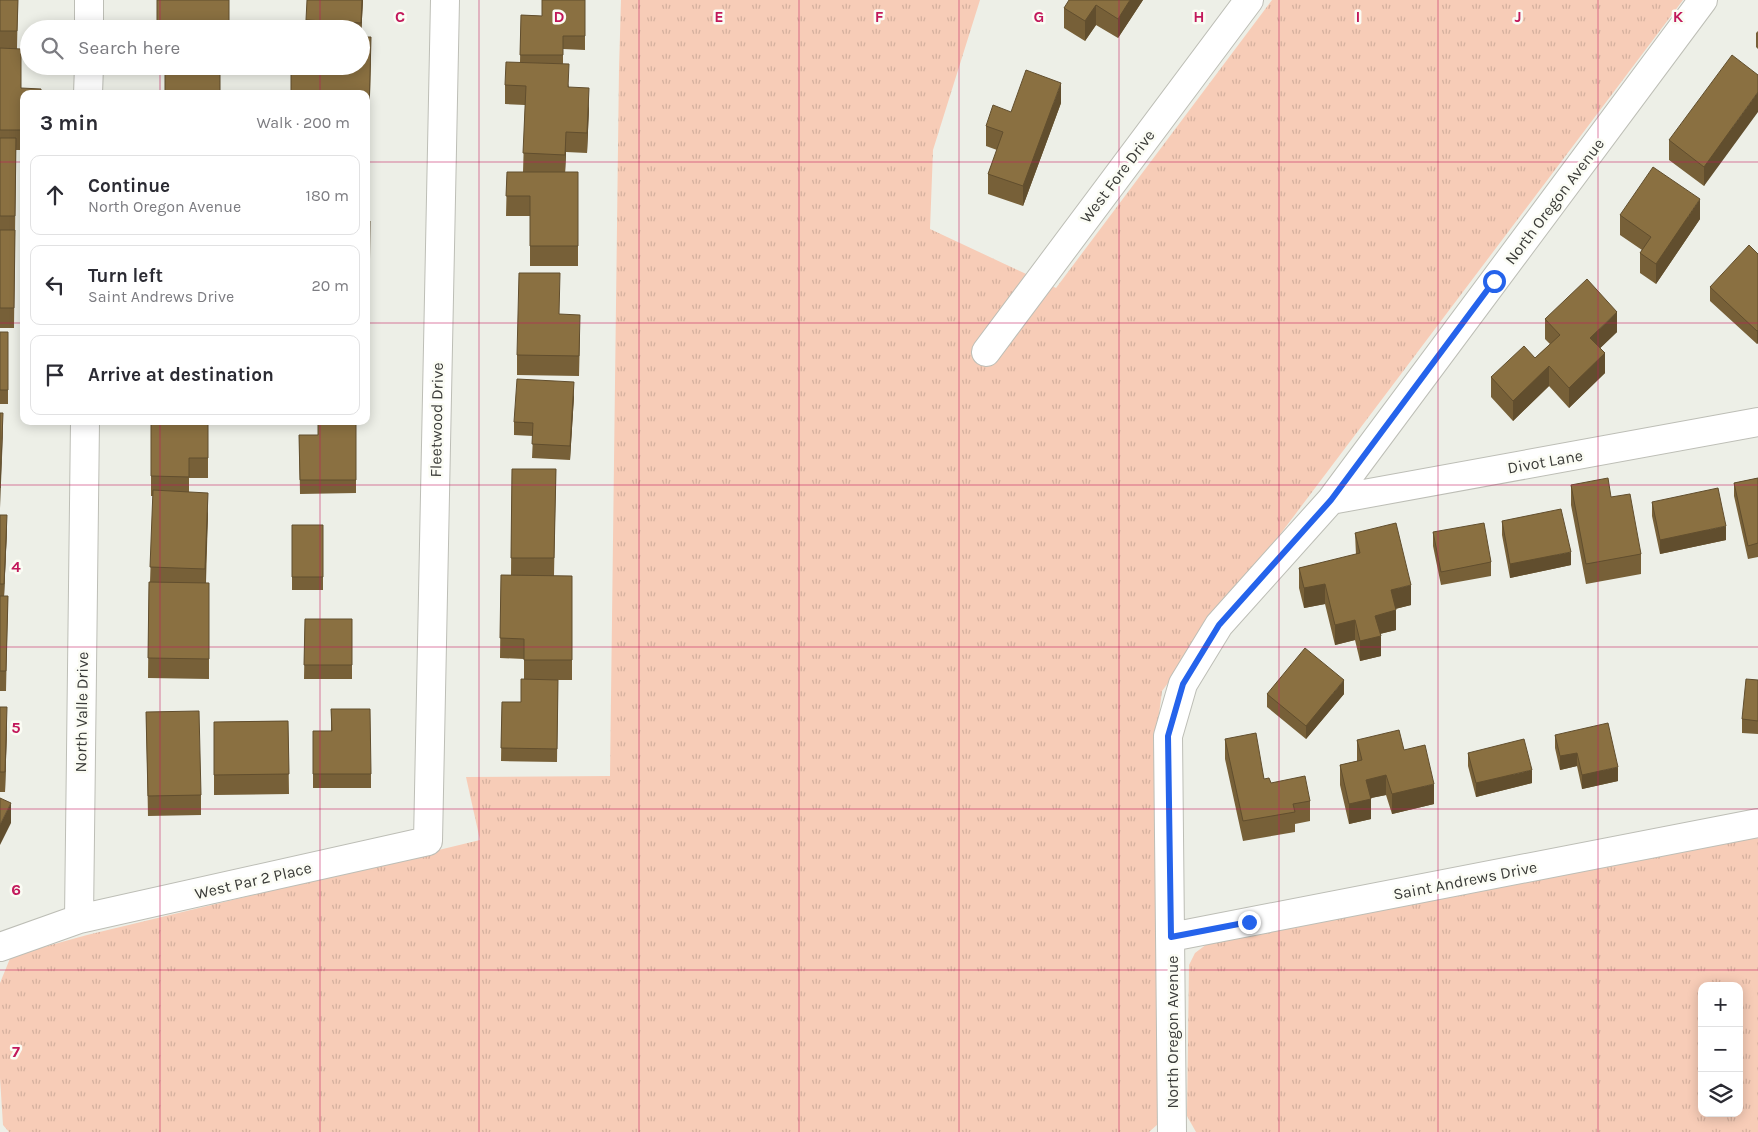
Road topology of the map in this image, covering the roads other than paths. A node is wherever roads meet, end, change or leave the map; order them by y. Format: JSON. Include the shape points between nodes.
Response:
{"nodes":[{"id":1,"x":90,"y":0,"type":"edge"},
{"id":2,"x":445,"y":0,"type":"edge"},
{"id":3,"x":1249,"y":0,"type":"edge"},
{"id":4,"x":1703,"y":0,"type":"edge"},
{"id":5,"x":89,"y":20,"type":"edge"},
{"id":6,"x":89,"y":75,"type":"edge"},
{"id":7,"x":88,"y":90,"type":"edge"},
{"id":8,"x":986,"y":352,"type":"dead end"},
{"id":9,"x":1758,"y":422,"type":"edge"},
{"id":10,"x":84,"y":425,"type":"edge"},
{"id":11,"x":1331,"y":500,"type":"junction"},
{"id":12,"x":1758,"y":823,"type":"edge"},
{"id":13,"x":428,"y":841,"type":"joint"},
{"id":14,"x":79,"y":919,"type":"junction"},
{"id":15,"x":1171,"y":937,"type":"junction"},
{"id":16,"x":0,"y":947,"type":"edge"},
{"id":17,"x":1172,"y":1132,"type":"edge"}],
"edges":[{"from":1,"to":5,"type":"street"},
{"from":2,"to":13,"type":"street","name":"Fleetwood Drive"},
{"from":3,"to":8,"type":"street","name":"West Fore Drive"},
{"from":4,"to":11,"type":"street","name":"North Oregon Avenue"},
{"from":6,"to":7,"type":"street"},
{"from":9,"to":11,"type":"street","name":"Divot Lane"},
{"from":10,"to":14,"type":"street","name":"North Valle Drive"},
{"from":11,"to":15,"type":"street","name":"North Oregon Avenue","via":[[1219,625],[1183,684],[1168,736]]},
{"from":12,"to":15,"type":"street","name":"Saint Andrews Drive"},
{"from":13,"to":14,"type":"street","name":"West Par 2 Place"},
{"from":14,"to":16,"type":"street"},
{"from":15,"to":17,"type":"street","name":"North Oregon Avenue"}]}
